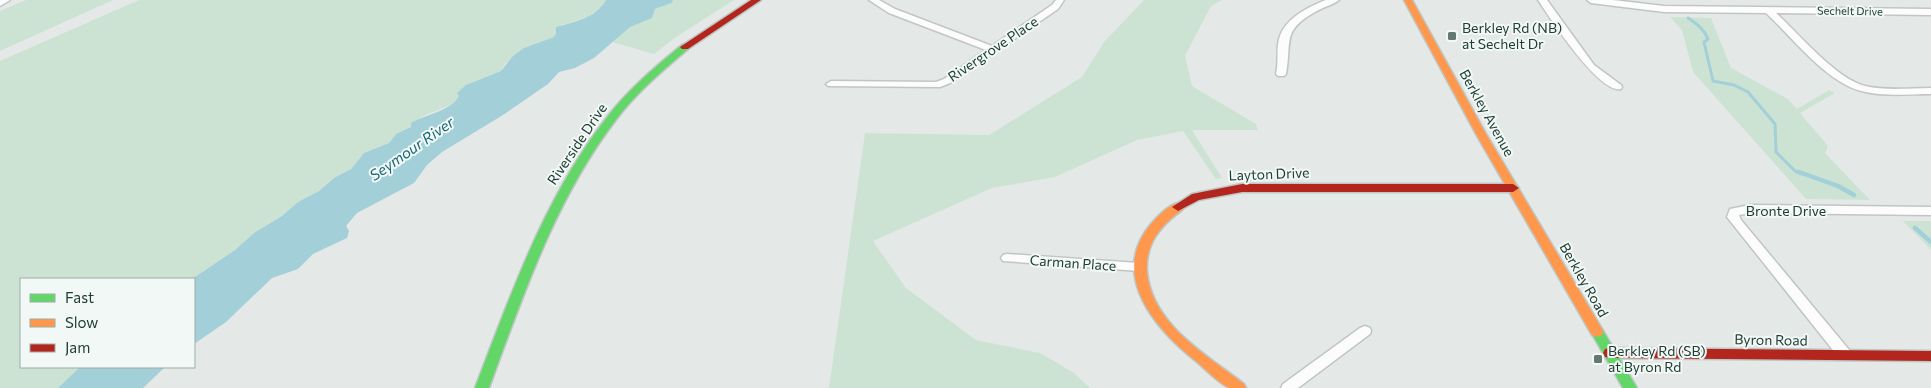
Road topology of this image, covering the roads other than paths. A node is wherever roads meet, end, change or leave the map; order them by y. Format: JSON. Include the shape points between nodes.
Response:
{"nodes":[{"id":1,"x":6,"y":0,"type":"edge"},
{"id":2,"x":757,"y":0,"type":"edge"},
{"id":3,"x":873,"y":0,"type":"edge"},
{"id":4,"x":1060,"y":0,"type":"edge"},
{"id":5,"x":1335,"y":0,"type":"edge"},
{"id":6,"x":1408,"y":0,"type":"edge"},
{"id":7,"x":1542,"y":0,"type":"edge"},
{"id":8,"x":1590,"y":0,"type":"edge"},
{"id":9,"x":0,"y":3,"type":"edge"},
{"id":10,"x":1768,"y":10,"type":"junction"},
{"id":11,"x":1931,"y":12,"type":"edge"},
{"id":12,"x":992,"y":49,"type":"junction"},
{"id":13,"x":1281,"y":74,"type":"dead end"},
{"id":14,"x":831,"y":84,"type":"dead end"},
{"id":15,"x":1617,"y":87,"type":"dead end"},
{"id":16,"x":1931,"y":91,"type":"edge"},
{"id":17,"x":1512,"y":188,"type":"junction"},
{"id":18,"x":1931,"y":211,"type":"edge"},
{"id":19,"x":1007,"y":258,"type":"dead end"},
{"id":20,"x":1139,"y":267,"type":"junction"},
{"id":21,"x":1365,"y":331,"type":"dead end"},
{"id":22,"x":1610,"y":353,"type":"junction"},
{"id":23,"x":1845,"y":356,"type":"junction"},
{"id":24,"x":1931,"y":356,"type":"edge"},
{"id":25,"x":482,"y":388,"type":"edge"},
{"id":26,"x":1239,"y":388,"type":"edge"},
{"id":27,"x":1288,"y":388,"type":"edge"},
{"id":28,"x":1630,"y":388,"type":"edge"}],
"edges":[{"from":1,"to":9,"type":"street"},
{"from":2,"to":25,"type":"street","name":"Riverside Drive","via":[[668,59],[636,89],[598,136],[560,196]]},
{"from":3,"to":12,"type":"street","via":[[892,12]]},
{"from":4,"to":12,"type":"street","name":"Rivergrove Place","via":[[1055,7]]},
{"from":5,"to":13,"type":"street","via":[[1296,21],[1287,31]]},
{"from":6,"to":17,"type":"street","name":"Berkley Avenue"},
{"from":7,"to":15,"type":"street","via":[[1590,67]]},
{"from":8,"to":10,"type":"street","name":"Sechelt Drive","via":[[1664,9]]},
{"from":10,"to":11,"type":"street","name":"Sechelt Drive"},
{"from":10,"to":16,"type":"street","via":[[1837,74],[1855,86]]},
{"from":12,"to":14,"type":"street","name":"Rivergrove Place","via":[[948,81],[936,85]]},
{"from":17,"to":20,"type":"street","name":"Layton Drive","via":[[1262,187],[1210,193],[1178,205],[1163,216],[1145,241]]},
{"from":17,"to":22,"type":"street","name":"Berkley Road"},
{"from":18,"to":23,"type":"street","name":"Bronte Drive","via":[[1750,209],[1734,212],[1737,224]]},
{"from":19,"to":20,"type":"street","name":"Carman Place"},
{"from":20,"to":26,"type":"street","name":"Layton Drive","via":[[1147,298],[1168,329]]},
{"from":21,"to":27,"type":"street"},
{"from":22,"to":23,"type":"street","name":"Byron Road"},
{"from":22,"to":28,"type":"street","name":"Berkley Road"},
{"from":23,"to":24,"type":"street","name":"Byron Road"}]}
